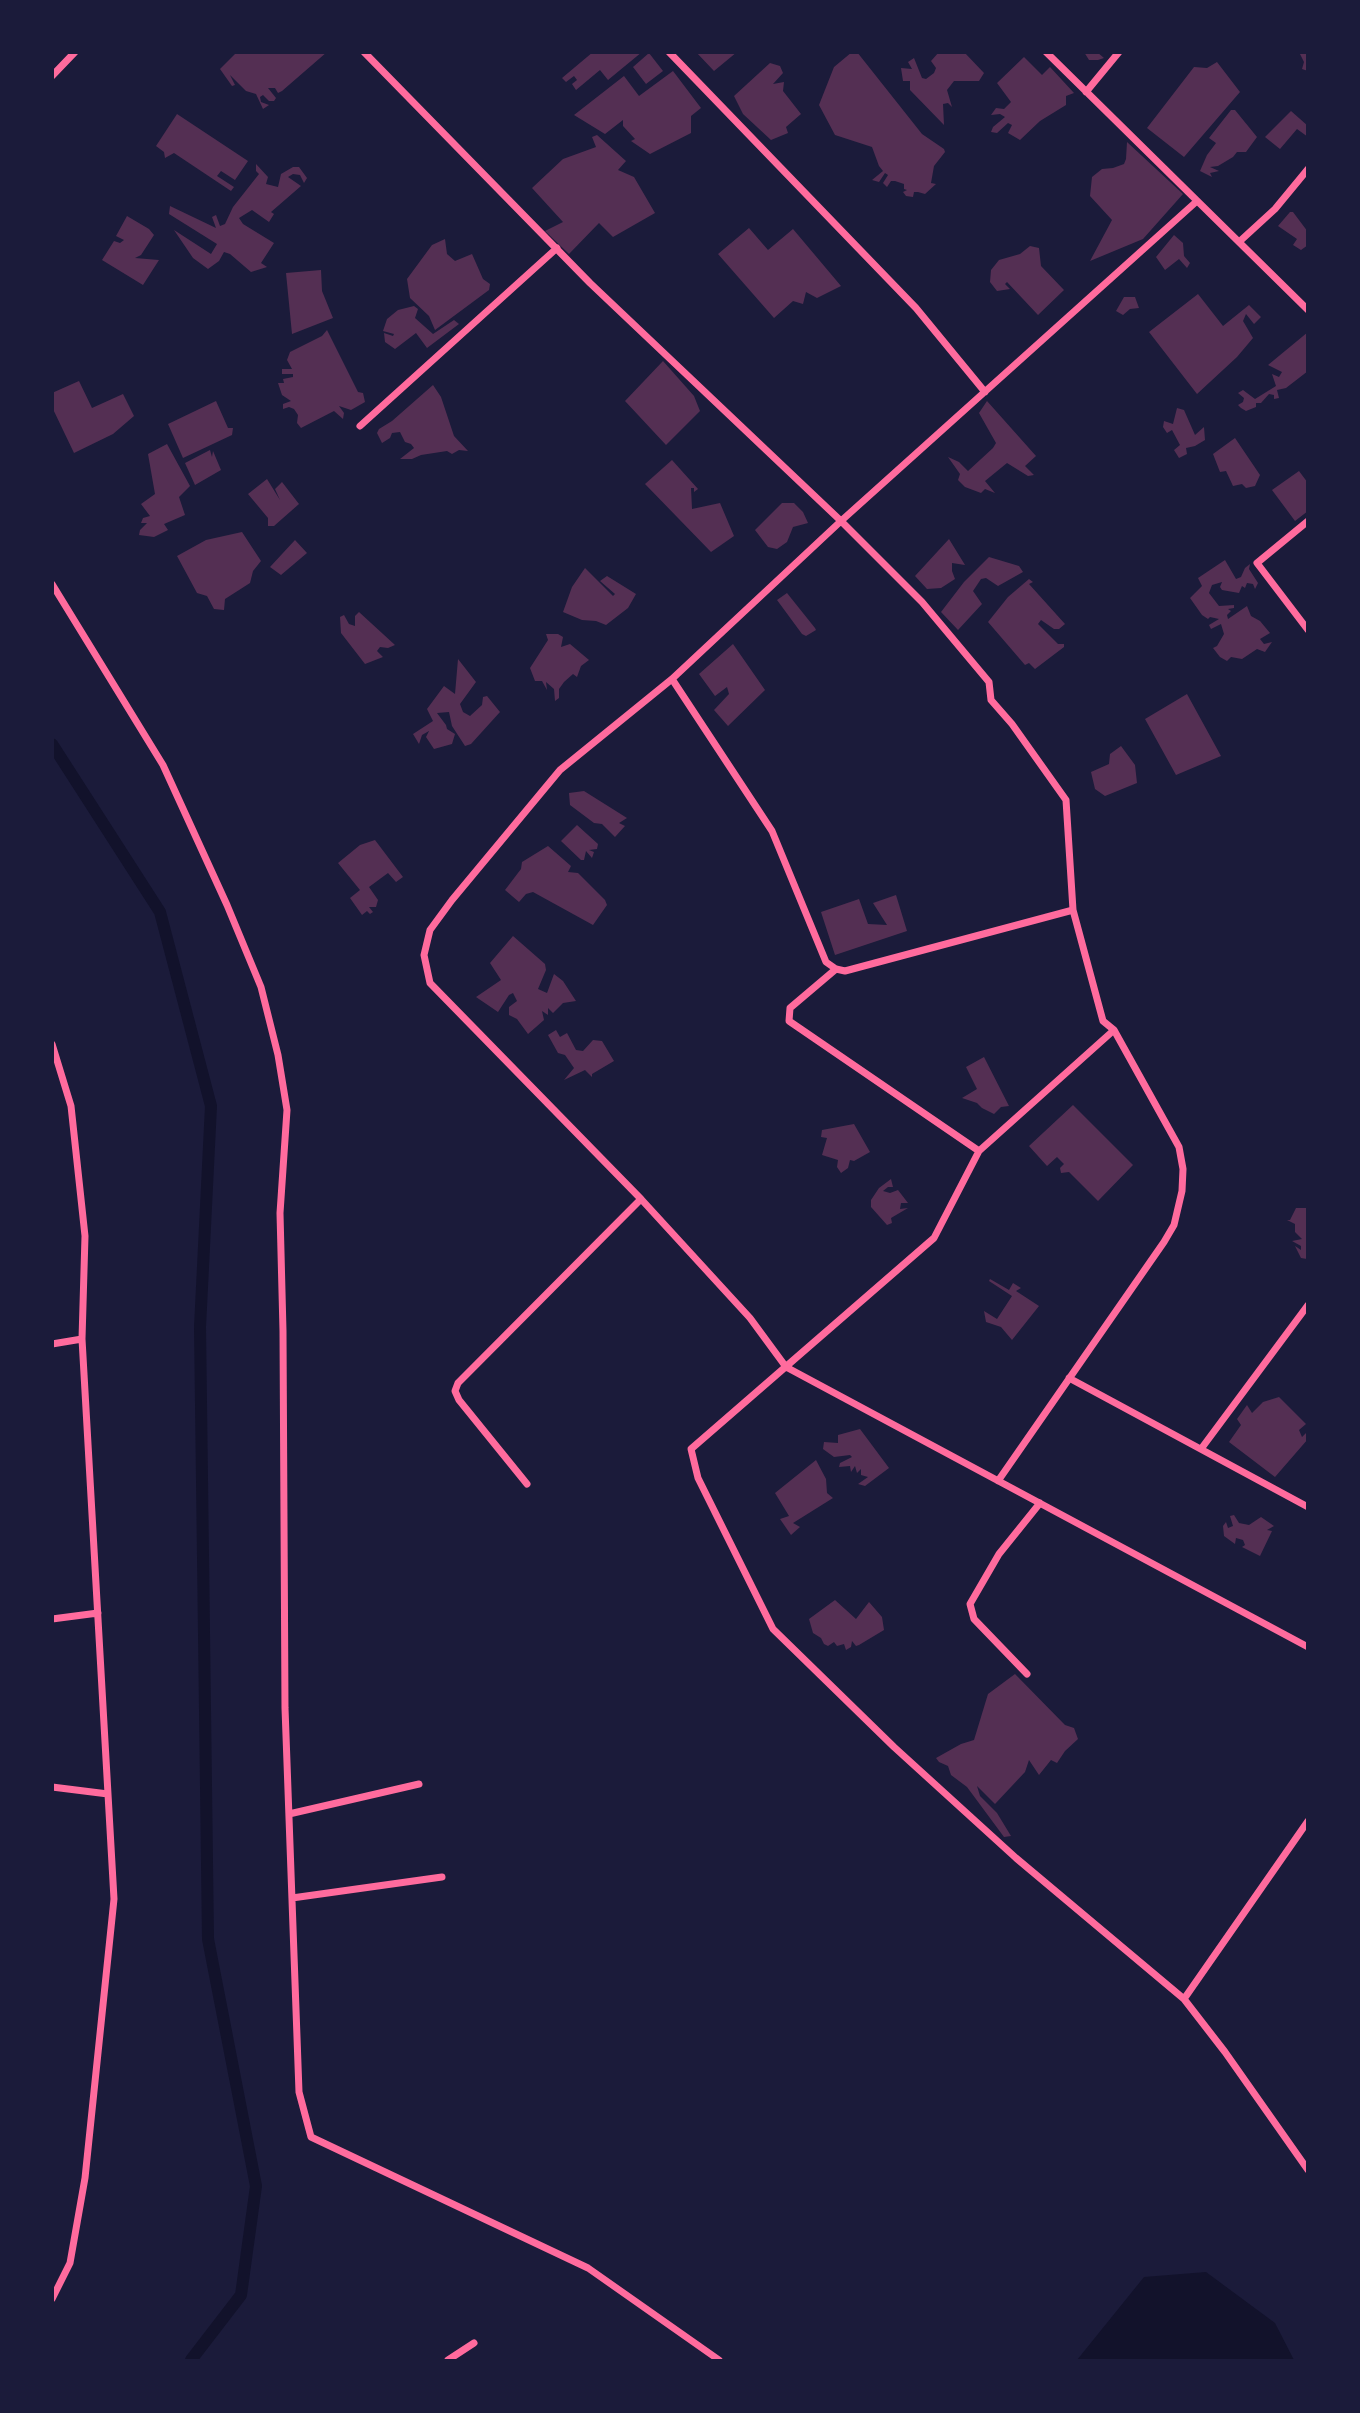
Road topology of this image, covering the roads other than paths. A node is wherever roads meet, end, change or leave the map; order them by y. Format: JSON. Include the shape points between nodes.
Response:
{"nodes":[{"id":1,"x":75,"y":52,"type":"edge"},
{"id":2,"x":364,"y":52,"type":"edge"},
{"id":3,"x":669,"y":52,"type":"edge"},
{"id":4,"x":1046,"y":52,"type":"edge"},
{"id":5,"x":1119,"y":52,"type":"edge"},
{"id":6,"x":52,"y":76,"type":"edge"},
{"id":7,"x":1086,"y":92,"type":"junction"},
{"id":8,"x":1307,"y":169,"type":"edge"},
{"id":9,"x":1196,"y":201,"type":"junction"},
{"id":10,"x":1239,"y":242,"type":"junction"},
{"id":11,"x":556,"y":248,"type":"junction"},
{"id":12,"x":1307,"y":310,"type":"edge"},
{"id":13,"x":985,"y":392,"type":"junction"},
{"id":14,"x":360,"y":426,"type":"dead end"},
{"id":15,"x":841,"y":520,"type":"junction"},
{"id":16,"x":1307,"y":521,"type":"edge"},
{"id":17,"x":52,"y":584,"type":"edge"},
{"id":18,"x":1307,"y":630,"type":"edge"},
{"id":19,"x":672,"y":679,"type":"junction"},
{"id":20,"x":1073,"y":910,"type":"junction"},
{"id":21,"x":836,"y":969,"type":"junction"},
{"id":22,"x":1114,"y":1030,"type":"junction"},
{"id":23,"x":52,"y":1044,"type":"edge"},
{"id":24,"x":979,"y":1151,"type":"junction"},
{"id":25,"x":641,"y":1199,"type":"junction"},
{"id":26,"x":1307,"y":1305,"type":"edge"},
{"id":27,"x":82,"y":1339,"type":"junction"},
{"id":28,"x":52,"y":1343,"type":"edge"},
{"id":29,"x":786,"y":1367,"type":"junction"},
{"id":30,"x":1069,"y":1378,"type":"junction"},
{"id":31,"x":1201,"y":1449,"type":"junction"},
{"id":32,"x":998,"y":1481,"type":"junction"},
{"id":33,"x":527,"y":1484,"type":"dead end"},
{"id":34,"x":1040,"y":1503,"type":"junction"},
{"id":35,"x":1307,"y":1507,"type":"edge"},
{"id":36,"x":98,"y":1612,"type":"junction"},
{"id":37,"x":52,"y":1619,"type":"edge"},
{"id":38,"x":1307,"y":1647,"type":"edge"},
{"id":39,"x":1027,"y":1674,"type":"dead end"},
{"id":40,"x":419,"y":1784,"type":"dead end"},
{"id":41,"x":52,"y":1787,"type":"edge"},
{"id":42,"x":108,"y":1794,"type":"junction"},
{"id":43,"x":289,"y":1814,"type":"junction"},
{"id":44,"x":1307,"y":1821,"type":"edge"},
{"id":45,"x":442,"y":1877,"type":"dead end"},
{"id":46,"x":292,"y":1898,"type":"junction"},
{"id":47,"x":1184,"y":1999,"type":"junction"},
{"id":48,"x":1307,"y":2170,"type":"edge"},
{"id":49,"x":52,"y":2299,"type":"edge"},
{"id":50,"x":474,"y":2343,"type":"dead end"},
{"id":51,"x":448,"y":2361,"type":"edge"},
{"id":52,"x":719,"y":2361,"type":"edge"}],
"edges":[{"from":1,"to":6,"type":"street"},
{"from":2,"to":11,"type":"street"},
{"from":3,"to":13,"type":"street","via":[[916,308]]},
{"from":4,"to":7,"type":"street"},
{"from":5,"to":7,"type":"street"},
{"from":7,"to":9,"type":"street"},
{"from":8,"to":10,"type":"street","via":[[1275,209]]},
{"from":9,"to":10,"type":"street"},
{"from":9,"to":13,"type":"street"},
{"from":10,"to":12,"type":"street"},
{"from":11,"to":14,"type":"street"},
{"from":11,"to":15,"type":"street"},
{"from":13,"to":15,"type":"street"},
{"from":15,"to":19,"type":"street"},
{"from":15,"to":20,"type":"street","via":[[922,602],[989,682],[991,700],[1066,800]]},
{"from":16,"to":18,"type":"street","via":[[1257,563]]},
{"from":17,"to":43,"type":"street","via":[[163,765],[261,987],[278,1055],[287,1110],[280,1213]]},
{"from":19,"to":21,"type":"street","via":[[772,831],[826,962]]},
{"from":19,"to":25,"type":"street","via":[[560,770],[430,930],[424,955],[430,983]]},
{"from":20,"to":21,"type":"street","via":[[845,971]]},
{"from":20,"to":22,"type":"street","via":[[1102,1021]]},
{"from":21,"to":24,"type":"street","via":[[790,1008],[789,1021]]},
{"from":22,"to":24,"type":"street"},
{"from":22,"to":30,"type":"street","via":[[1179,1147],[1182,1191],[1174,1225]]},
{"from":23,"to":27,"type":"street","via":[[71,1106],[85,1236]]},
{"from":24,"to":29,"type":"street","via":[[934,1238]]},
{"from":25,"to":29,"type":"street","via":[[750,1318]]},
{"from":25,"to":33,"type":"street","via":[[458,1383],[459,1400]]},
{"from":26,"to":31,"type":"street"},
{"from":27,"to":28,"type":"street"},
{"from":27,"to":36,"type":"street"},
{"from":29,"to":32,"type":"street"},
{"from":29,"to":47,"type":"street","via":[[691,1450],[698,1478],[773,1629],[1016,1858]]},
{"from":30,"to":31,"type":"street"},
{"from":30,"to":32,"type":"street"},
{"from":31,"to":35,"type":"street"},
{"from":32,"to":34,"type":"street"},
{"from":34,"to":38,"type":"street"},
{"from":34,"to":39,"type":"street","via":[[999,1554],[970,1604],[974,1619]]},
{"from":36,"to":37,"type":"street"},
{"from":36,"to":42,"type":"street"},
{"from":40,"to":43,"type":"street"},
{"from":41,"to":42,"type":"street"},
{"from":42,"to":49,"type":"street","via":[[114,1899],[85,2178],[70,2263]]},
{"from":43,"to":46,"type":"street"},
{"from":44,"to":47,"type":"street"},
{"from":45,"to":46,"type":"street"},
{"from":46,"to":52,"type":"street","via":[[299,2092],[311,2137],[588,2268]]},
{"from":47,"to":48,"type":"street"},
{"from":50,"to":51,"type":"street"}]}
